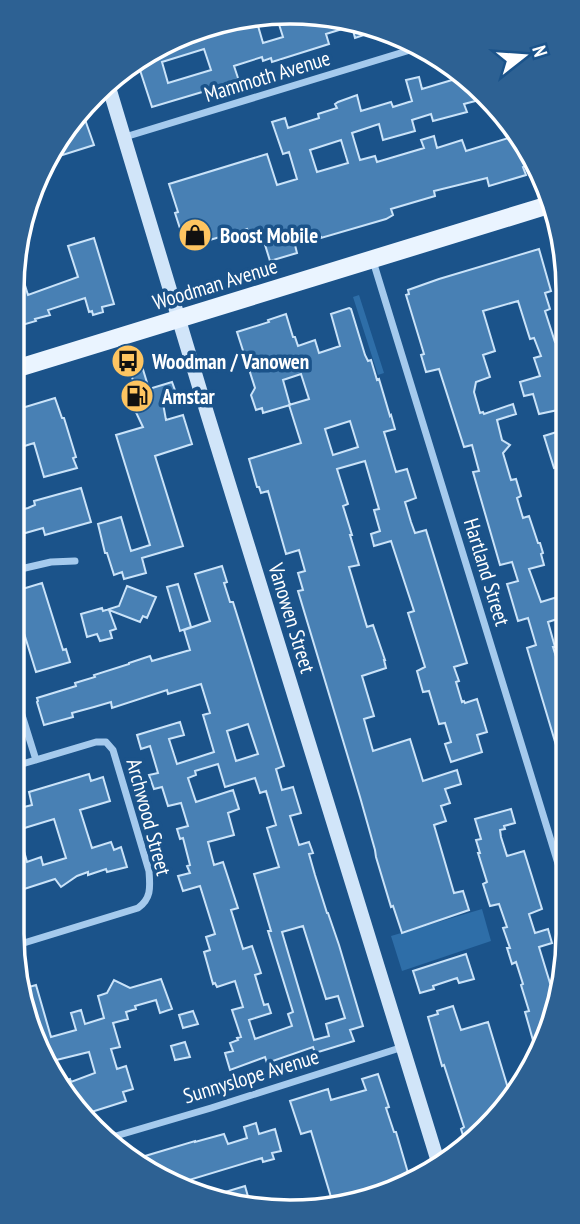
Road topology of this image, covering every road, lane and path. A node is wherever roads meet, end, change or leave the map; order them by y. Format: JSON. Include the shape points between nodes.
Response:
{"nodes":[{"id":1,"x":406,"y":51,"type":"edge"},
{"id":2,"x":111,"y":94,"type":"edge"},
{"id":3,"x":125,"y":137,"type":"junction"},
{"id":4,"x":542,"y":208,"type":"edge"},
{"id":5,"x":373,"y":259,"type":"junction"},
{"id":6,"x":180,"y":319,"type":"junction"},
{"id":7,"x":24,"y":366,"type":"edge"},
{"id":8,"x":75,"y":561,"type":"dead end"},
{"id":9,"x":24,"y":568,"type":"edge"},
{"id":10,"x":24,"y":722,"type":"edge"},
{"id":11,"x":36,"y":760,"type":"junction"},
{"id":12,"x":24,"y":764,"type":"edge"},
{"id":13,"x":556,"y":857,"type":"edge"},
{"id":14,"x":25,"y":943,"type":"edge"},
{"id":15,"x":403,"y":1047,"type":"junction"},
{"id":16,"x":117,"y":1136,"type":"edge"},
{"id":17,"x":436,"y":1156,"type":"edge"}],
"edges":[{"from":1,"to":3,"type":"street","name":"Mammoth Avenue"},
{"from":2,"to":3,"type":"main road","name":"Vanowen Street"},
{"from":3,"to":6,"type":"main road","name":"Vanowen Street"},
{"from":4,"to":5,"type":"main road","name":"Woodman Avenue"},
{"from":5,"to":6,"type":"main road","name":"Woodman Avenue"},
{"from":5,"to":13,"type":"street","name":"Hartland Street"},
{"from":6,"to":7,"type":"main road","name":"Woodman Avenue"},
{"from":6,"to":15,"type":"main road","name":"Vanowen Street"},
{"from":8,"to":9,"type":"street"},
{"from":10,"to":11,"type":"street"},
{"from":11,"to":12,"type":"street"},
{"from":11,"to":14,"type":"street","name":"Archwood Street","via":[[96,742],[106,742],[113,750],[149,871],[150,891],[146,903],[138,908]]},
{"from":15,"to":16,"type":"street","name":"Sunnyslope Avenue"},
{"from":15,"to":17,"type":"main road","name":"Vanowen Street"}]}
